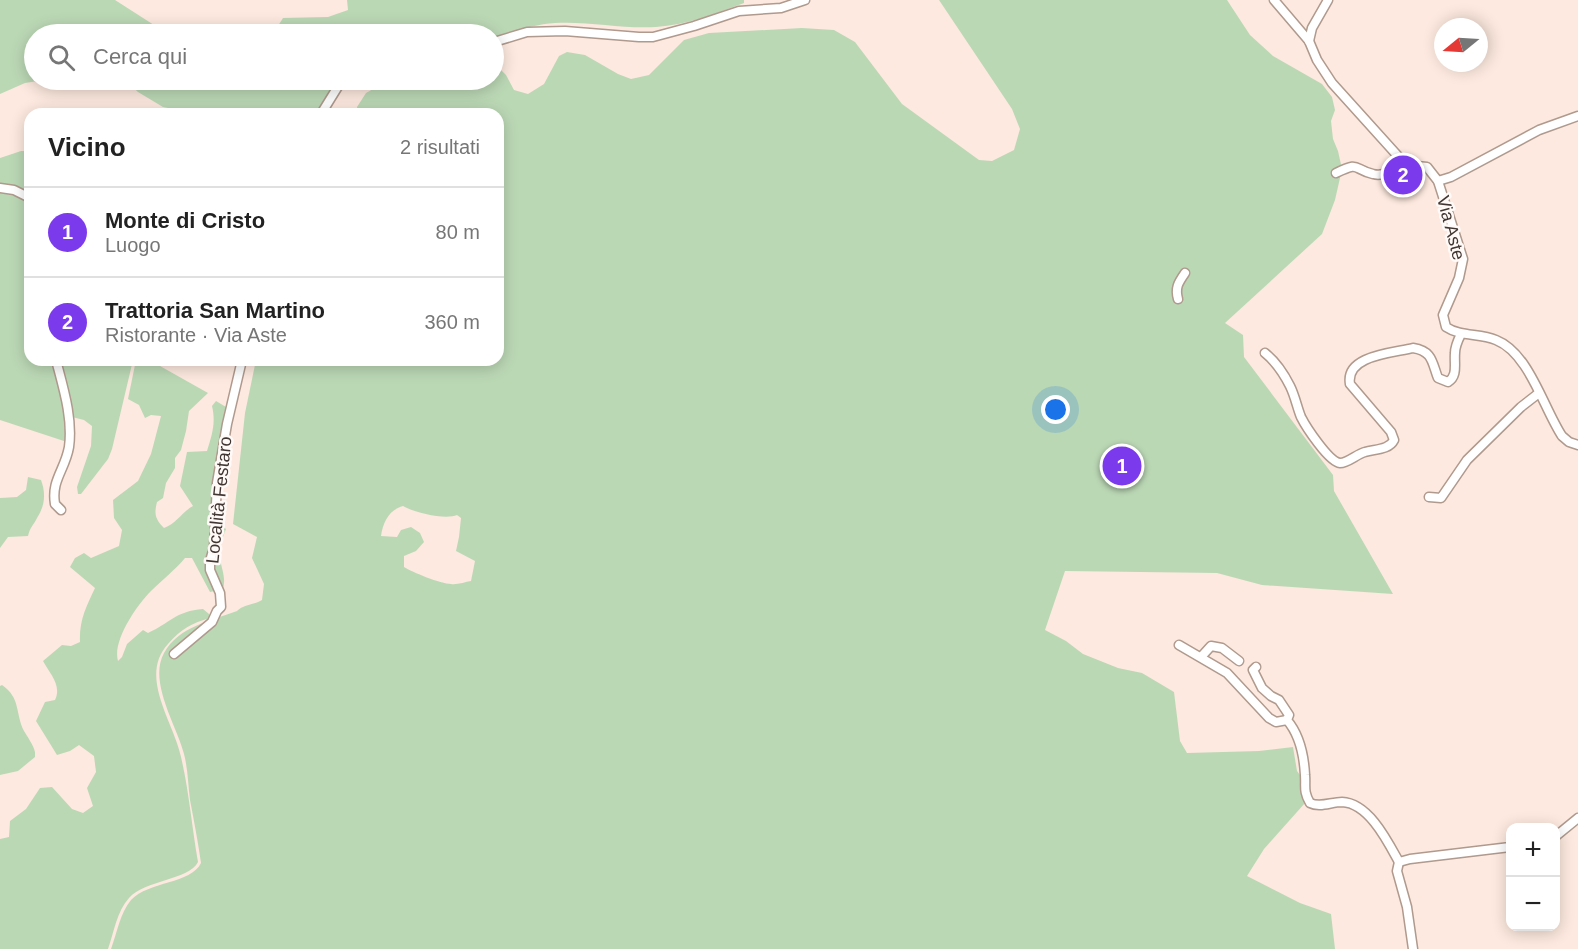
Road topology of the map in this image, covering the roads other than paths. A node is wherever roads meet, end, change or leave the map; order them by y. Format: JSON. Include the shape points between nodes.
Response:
{"nodes":[{"id":1,"x":805,"y":0,"type":"edge"},
{"id":2,"x":1274,"y":0,"type":"edge"},
{"id":3,"x":1328,"y":0,"type":"edge"},
{"id":4,"x":504,"y":39,"type":"edge"},
{"id":5,"x":1309,"y":41,"type":"junction"},
{"id":6,"x":336,"y":90,"type":"edge"},
{"id":7,"x":325,"y":108,"type":"edge"},
{"id":8,"x":1578,"y":116,"type":"edge"},
{"id":9,"x":1406,"y":165,"type":"junction"},
{"id":10,"x":1336,"y":173,"type":"dead end"},
{"id":11,"x":1438,"y":181,"type":"junction"},
{"id":12,"x":0,"y":188,"type":"edge"},
{"id":13,"x":24,"y":195,"type":"edge"},
{"id":14,"x":1185,"y":273,"type":"dead end"},
{"id":15,"x":1178,"y":300,"type":"dead end"},
{"id":16,"x":1461,"y":334,"type":"junction"},
{"id":17,"x":1264,"y":353,"type":"dead end"},
{"id":18,"x":57,"y":366,"type":"edge"},
{"id":19,"x":241,"y":366,"type":"edge"},
{"id":20,"x":1539,"y":393,"type":"junction"},
{"id":21,"x":1578,"y":445,"type":"edge"},
{"id":22,"x":1429,"y":497,"type":"dead end"},
{"id":23,"x":61,"y":510,"type":"dead end"},
{"id":24,"x":1179,"y":645,"type":"dead end"},
{"id":25,"x":174,"y":654,"type":"dead end"},
{"id":26,"x":1201,"y":657,"type":"junction"},
{"id":27,"x":1239,"y":662,"type":"dead end"},
{"id":28,"x":1257,"y":667,"type":"dead end"},
{"id":29,"x":1287,"y":720,"type":"junction"},
{"id":30,"x":1578,"y":818,"type":"edge"},
{"id":31,"x":1560,"y":833,"type":"edge"},
{"id":32,"x":1506,"y":847,"type":"edge"},
{"id":33,"x":1399,"y":862,"type":"junction"},
{"id":34,"x":1413,"y":949,"type":"edge"}],
"edges":[{"from":1,"to":4,"type":"street","via":[[781,8],[740,11],[653,37],[566,31],[527,32]]},
{"from":2,"to":5,"type":"street","name":"Via Aste"},
{"from":3,"to":5,"type":"street"},
{"from":5,"to":9,"type":"street","name":"Via Aste","via":[[1332,83]]},
{"from":6,"to":7,"type":"street"},
{"from":8,"to":11,"type":"street","name":"Via Aste","via":[[1539,130]]},
{"from":9,"to":10,"type":"street","via":[[1374,175],[1351,166]]},
{"from":9,"to":11,"type":"street","name":"Via Aste","via":[[1426,167]]},
{"from":11,"to":16,"type":"street","name":"Via Aste","via":[[1463,259],[1444,322]]},
{"from":12,"to":13,"type":"street"},
{"from":14,"to":15,"type":"street","via":[[1177,283]]},
{"from":16,"to":17,"type":"street","via":[[1454,375],[1448,382],[1438,378],[1429,354],[1420,349],[1365,359],[1359,364],[1350,375],[1350,384],[1394,440],[1388,447],[1340,463],[1333,460],[1308,427],[1290,385]]},
{"from":16,"to":20,"type":"street","via":[[1497,340],[1513,352]]},
{"from":18,"to":23,"type":"street","via":[[70,428],[66,457],[53,488],[55,504]]},
{"from":19,"to":25,"type":"street","name":"Località Festaro","via":[[217,483],[210,561],[221,607],[214,620]]},
{"from":20,"to":21,"type":"street","via":[[1562,435]]},
{"from":20,"to":22,"type":"street","via":[[1467,460],[1441,498]]},
{"from":24,"to":26,"type":"street"},
{"from":26,"to":27,"type":"street","via":[[1211,646],[1222,648]]},
{"from":26,"to":29,"type":"street","via":[[1237,681],[1269,718],[1276,722]]},
{"from":28,"to":29,"type":"street","via":[[1253,670],[1262,688],[1278,700],[1289,715]]},
{"from":29,"to":33,"type":"street","via":[[1295,729],[1302,754],[1304,791],[1310,803],[1317,806],[1341,802],[1359,809],[1376,823]]},
{"from":30,"to":31,"type":"street"},
{"from":32,"to":33,"type":"street"},
{"from":33,"to":34,"type":"street","via":[[1397,871]]}]}
